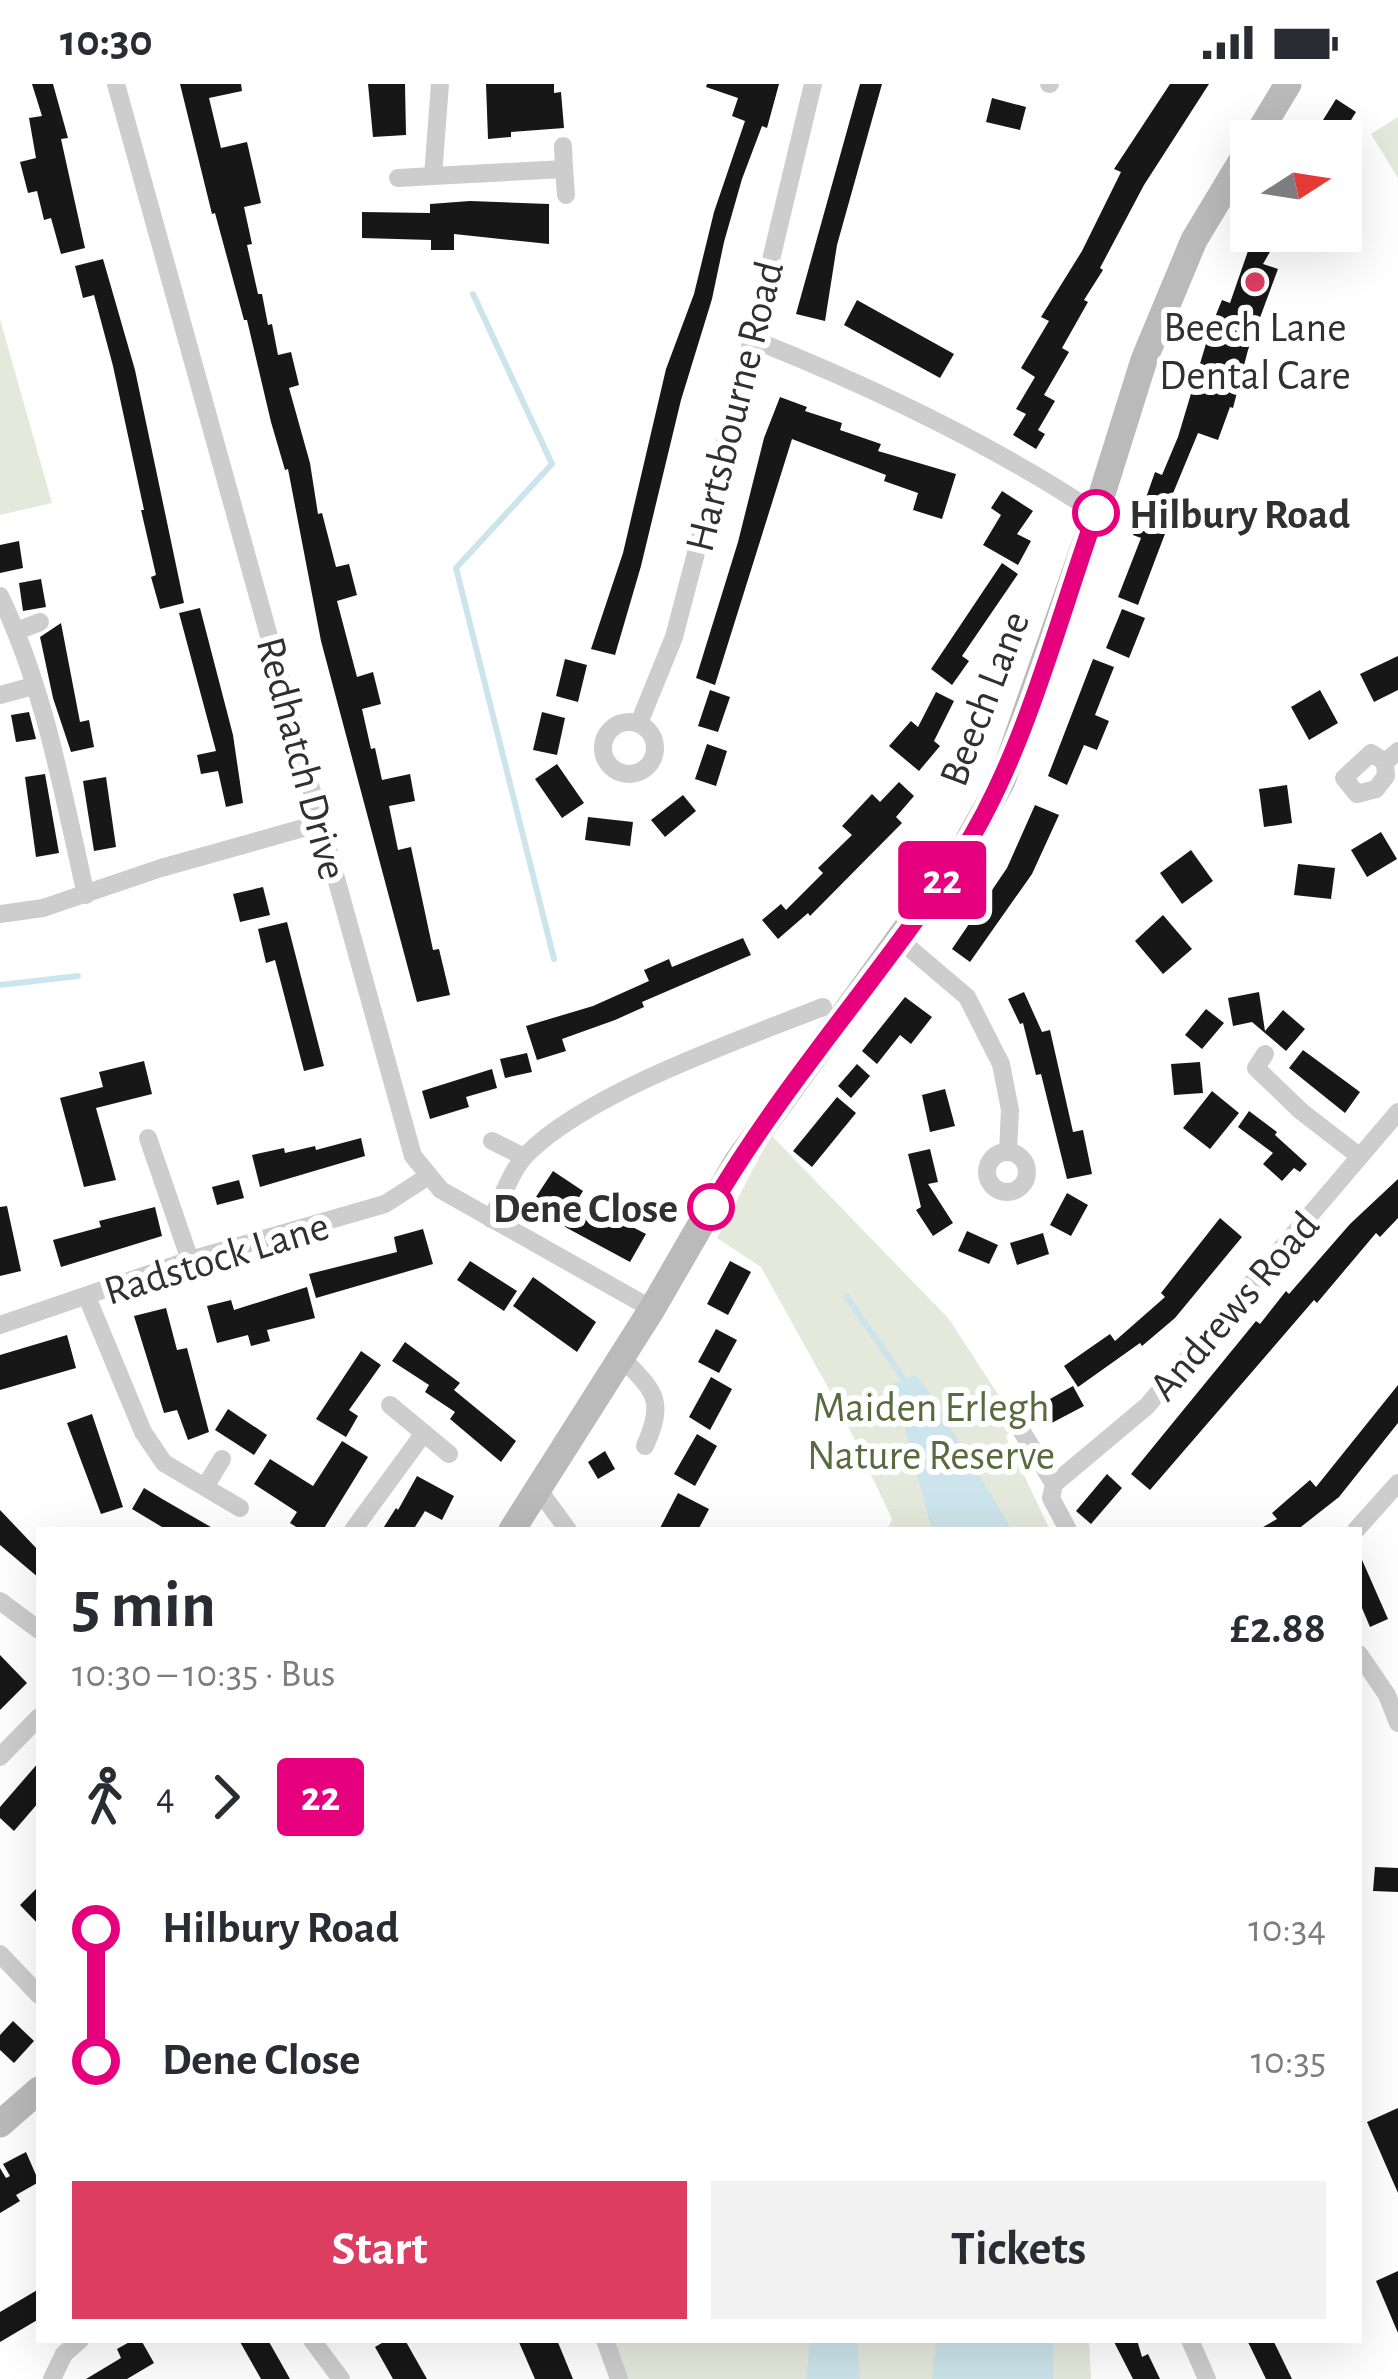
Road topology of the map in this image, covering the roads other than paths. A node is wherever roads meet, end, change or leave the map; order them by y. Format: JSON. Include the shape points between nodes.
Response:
{"nodes":[{"id":1,"x":116,"y":84,"type":"edge"},
{"id":2,"x":440,"y":84,"type":"edge"},
{"id":3,"x":813,"y":84,"type":"edge"},
{"id":4,"x":1288,"y":84,"type":"edge"},
{"id":5,"x":563,"y":146,"type":"dead end"},
{"id":6,"x":564,"y":169,"type":"junction"},
{"id":7,"x":433,"y":176,"type":"junction"},
{"id":8,"x":398,"y":178,"type":"dead end"},
{"id":9,"x":566,"y":195,"type":"dead end"},
{"id":10,"x":752,"y":339,"type":"junction"},
{"id":11,"x":1096,"y":513,"type":"junction"},
{"id":12,"x":0,"y":596,"type":"edge"},
{"id":13,"x":40,"y":622,"type":"dead end"},
{"id":14,"x":17,"y":631,"type":"junction"},
{"id":15,"x":33,"y":686,"type":"junction"},
{"id":16,"x":0,"y":695,"type":"edge"},
{"id":17,"x":639,"y":723,"type":"dead end"},
{"id":18,"x":321,"y":823,"type":"junction"},
{"id":19,"x":86,"y":895,"type":"junction"},
{"id":20,"x":0,"y":914,"type":"edge"},
{"id":21,"x":900,"y":940,"type":"junction"},
{"id":22,"x":823,"y":1007,"type":"dead end"},
{"id":23,"x":1255,"y":1067,"type":"dead end"},
{"id":24,"x":1398,"y":1112,"type":"edge"},
{"id":25,"x":148,"y":1138,"type":"dead end"},
{"id":26,"x":492,"y":1141,"type":"dead end"},
{"id":27,"x":1008,"y":1152,"type":"dead end"},
{"id":28,"x":1359,"y":1156,"type":"junction"},
{"id":29,"x":524,"y":1157,"type":"junction"},
{"id":30,"x":427,"y":1177,"type":"junction"},
{"id":31,"x":491,"y":1219,"type":"junction"},
{"id":32,"x":190,"y":1260,"type":"junction"},
{"id":33,"x":87,"y":1297,"type":"junction"},
{"id":34,"x":652,"y":1309,"type":"junction"},
{"id":35,"x":0,"y":1325,"type":"edge"},
{"id":36,"x":621,"y":1357,"type":"junction"},
{"id":37,"x":390,"y":1405,"type":"dead end"},
{"id":38,"x":1016,"y":1422,"type":"dead end"},
{"id":39,"x":424,"y":1433,"type":"junction"},
{"id":40,"x":644,"y":1446,"type":"dead end"},
{"id":41,"x":449,"y":1454,"type":"dead end"},
{"id":42,"x":223,"y":1459,"type":"dead end"},
{"id":43,"x":1398,"y":1483,"type":"edge"},
{"id":44,"x":1054,"y":1484,"type":"junction"},
{"id":45,"x":205,"y":1487,"type":"junction"},
{"id":46,"x":538,"y":1490,"type":"junction"},
{"id":47,"x":240,"y":1508,"type":"dead end"},
{"id":48,"x":355,"y":1527,"type":"edge"},
{"id":49,"x":514,"y":1527,"type":"edge"},
{"id":50,"x":566,"y":1527,"type":"edge"},
{"id":51,"x":1066,"y":1527,"type":"edge"},
{"id":52,"x":1359,"y":1527,"type":"edge"},
{"id":53,"x":0,"y":1601,"type":"edge"},
{"id":54,"x":36,"y":1628,"type":"edge"},
{"id":55,"x":1362,"y":1658,"type":"edge"},
{"id":56,"x":36,"y":1720,"type":"edge"},
{"id":57,"x":1398,"y":1723,"type":"edge"},
{"id":58,"x":0,"y":1756,"type":"edge"},
{"id":59,"x":0,"y":1954,"type":"edge"},
{"id":60,"x":36,"y":1987,"type":"edge"},
{"id":61,"x":36,"y":2093,"type":"edge"},
{"id":62,"x":0,"y":2124,"type":"edge"},
{"id":63,"x":77,"y":2343,"type":"edge"},
{"id":64,"x":314,"y":2343,"type":"edge"},
{"id":65,"x":606,"y":2343,"type":"edge"},
{"id":66,"x":1191,"y":2343,"type":"edge"},
{"id":67,"x":52,"y":2379,"type":"edge"},
{"id":68,"x":341,"y":2379,"type":"edge"},
{"id":69,"x":620,"y":2379,"type":"edge"},
{"id":70,"x":1207,"y":2379,"type":"edge"}],
"edges":[{"from":1,"to":18,"type":"street","name":"Redhatch Drive"},
{"from":2,"to":7,"type":"street"},
{"from":3,"to":10,"type":"street","name":"Hartsbourne Road"},
{"from":4,"to":11,"type":"street","name":"Beech Lane","via":[[1194,240],[1144,359]]},
{"from":5,"to":6,"type":"street"},
{"from":6,"to":7,"type":"street"},
{"from":6,"to":9,"type":"street"},
{"from":7,"to":8,"type":"street"},
{"from":10,"to":11,"type":"street","via":[[943,426]]},
{"from":10,"to":17,"type":"street","name":"Hartsbourne Road","via":[[674,637]]},
{"from":11,"to":21,"type":"street","name":"Beech Lane","via":[[1002,781]]},
{"from":12,"to":14,"type":"street"},
{"from":13,"to":14,"type":"street"},
{"from":14,"to":15,"type":"street"},
{"from":15,"to":16,"type":"street"},
{"from":15,"to":19,"type":"street"},
{"from":18,"to":19,"type":"street"},
{"from":18,"to":30,"type":"street","name":"Redhatch Drive","via":[[413,1156]]},
{"from":19,"to":20,"type":"street"},
{"from":21,"to":27,"type":"street","via":[[967,997],[984,1030],[1001,1064]]},
{"from":21,"to":34,"type":"street","name":"Beech Lane","via":[[743,1154]]},
{"from":22,"to":29,"type":"street","via":[[618,1095]]},
{"from":23,"to":28,"type":"street"},
{"from":24,"to":28,"type":"street","name":"Andrews Road"},
{"from":25,"to":32,"type":"street"},
{"from":26,"to":29,"type":"street"},
{"from":28,"to":44,"type":"street","name":"Andrews Road","via":[[1147,1406]]},
{"from":29,"to":31,"type":"street"},
{"from":30,"to":31,"type":"street"},
{"from":30,"to":32,"type":"street","name":"Radstock Lane","via":[[385,1204]]},
{"from":31,"to":34,"type":"street"},
{"from":32,"to":33,"type":"street","name":"Radstock Lane"},
{"from":33,"to":35,"type":"street","name":"Radstock Lane"},
{"from":33,"to":45,"type":"street","via":[[143,1432],[164,1463]]},
{"from":34,"to":36,"type":"street","name":"Beech Lane"},
{"from":36,"to":40,"type":"street","via":[[651,1387],[658,1418]]},
{"from":36,"to":46,"type":"street","name":"Beech Lane"},
{"from":37,"to":39,"type":"street"},
{"from":38,"to":44,"type":"street"},
{"from":39,"to":41,"type":"street"},
{"from":39,"to":48,"type":"street"},
{"from":42,"to":45,"type":"street"},
{"from":43,"to":52,"type":"street"},
{"from":44,"to":51,"type":"street","via":[[1051,1498]]},
{"from":45,"to":47,"type":"street"},
{"from":46,"to":49,"type":"street","name":"Beech Lane"},
{"from":46,"to":50,"type":"street"},
{"from":53,"to":54,"type":"street"},
{"from":55,"to":57,"type":"street"},
{"from":56,"to":58,"type":"street"},
{"from":59,"to":60,"type":"street"},
{"from":61,"to":62,"type":"street"},
{"from":63,"to":67,"type":"street"},
{"from":64,"to":68,"type":"street"},
{"from":65,"to":69,"type":"street"},
{"from":66,"to":70,"type":"street"}]}
